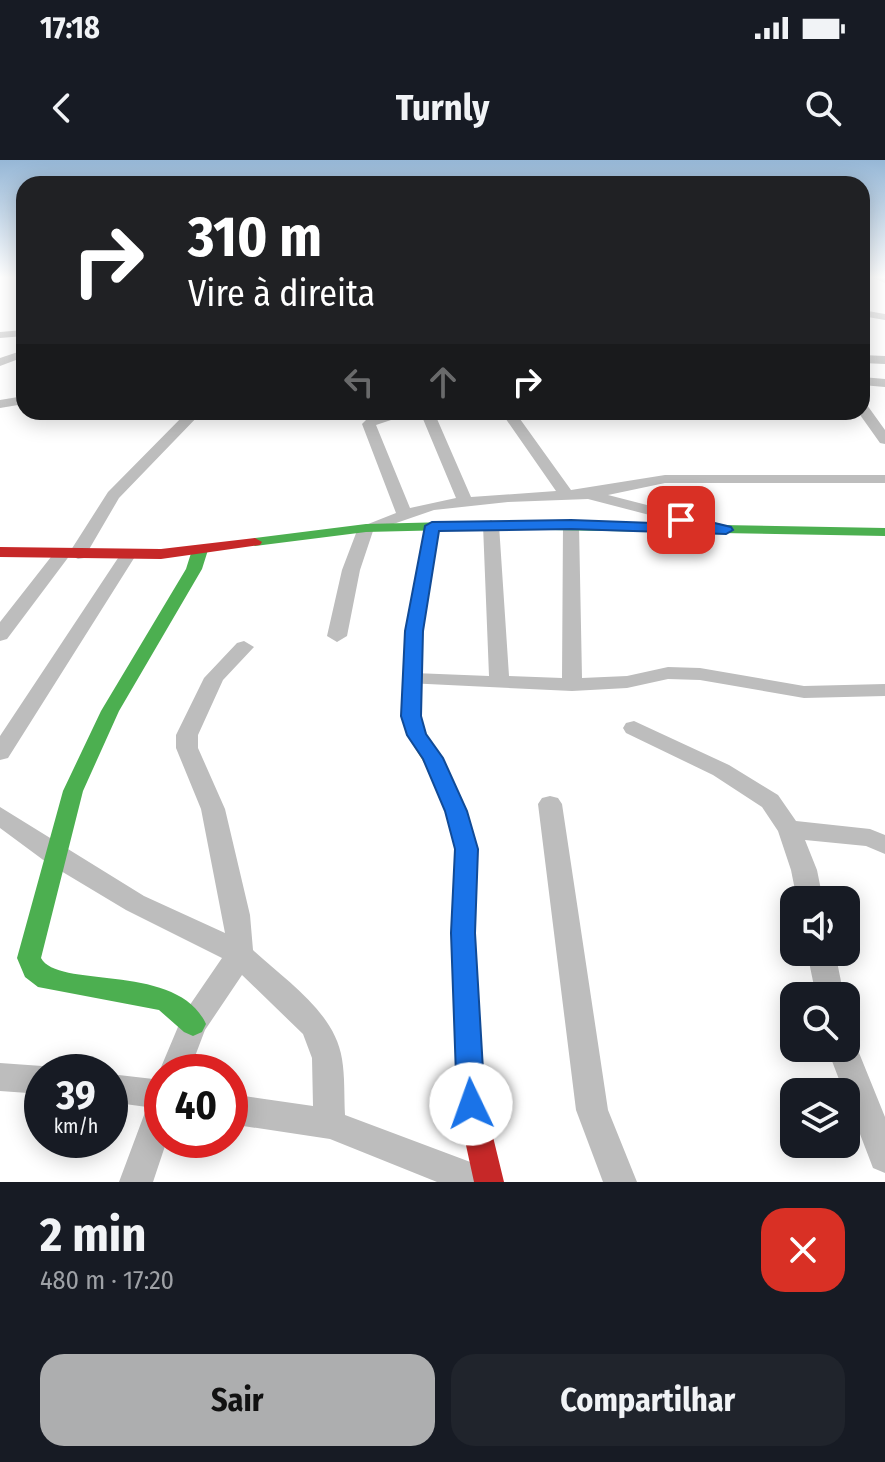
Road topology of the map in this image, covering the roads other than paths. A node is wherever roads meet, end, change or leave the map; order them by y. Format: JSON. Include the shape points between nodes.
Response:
{"nodes":[{"id":1,"x":870,"y":419,"type":"edge"},
{"id":2,"x":187,"y":420,"type":"edge"},
{"id":3,"x":374,"y":420,"type":"edge"},
{"id":4,"x":431,"y":420,"type":"edge"},
{"id":5,"x":514,"y":420,"type":"edge"},
{"id":6,"x":885,"y":440,"type":"edge"},
{"id":7,"x":885,"y":479,"type":"edge"},
{"id":8,"x":565,"y":493,"type":"junction"},
{"id":9,"x":588,"y":494,"type":"junction"},
{"id":10,"x":465,"y":501,"type":"junction"},
{"id":11,"x":404,"y":513,"type":"junction"},
{"id":12,"x":491,"y":525,"type":"junction"},
{"id":13,"x":571,"y":525,"type":"junction"},
{"id":14,"x":432,"y":526,"type":"junction"},
{"id":15,"x":366,"y":528,"type":"junction"},
{"id":16,"x":726,"y":530,"type":"junction"},
{"id":17,"x":885,"y":532,"type":"edge"},
{"id":18,"x":200,"y":550,"type":"junction"},
{"id":19,"x":0,"y":552,"type":"edge"},
{"id":20,"x":71,"y":553,"type":"junction"},
{"id":21,"x":128,"y":555,"type":"junction"},
{"id":22,"x":0,"y":635,"type":"edge"},
{"id":23,"x":337,"y":636,"type":"dead end"},
{"id":24,"x":244,"y":647,"type":"dead end"},
{"id":25,"x":414,"y":679,"type":"junction"},
{"id":26,"x":499,"y":682,"type":"junction"},
{"id":27,"x":572,"y":685,"type":"junction"},
{"id":28,"x":885,"y":690,"type":"edge"},
{"id":29,"x":634,"y":728,"type":"dead end"},
{"id":30,"x":0,"y":753,"type":"edge"},
{"id":31,"x":0,"y":803,"type":"edge"},
{"id":32,"x":550,"y":804,"type":"dead end"},
{"id":33,"x":7,"y":822,"type":"edge"},
{"id":34,"x":789,"y":829,"type":"junction"},
{"id":35,"x":885,"y":845,"type":"edge"},
{"id":36,"x":55,"y":855,"type":"junction"},
{"id":37,"x":807,"y":886,"type":"edge"},
{"id":38,"x":240,"y":955,"type":"junction"},
{"id":39,"x":193,"y":1024,"type":"junction"},
{"id":40,"x":181,"y":1054,"type":"edge"},
{"id":41,"x":848,"y":1062,"type":"edge"},
{"id":42,"x":0,"y":1077,"type":"edge"},
{"id":43,"x":24,"y":1079,"type":"edge"},
{"id":44,"x":248,"y":1112,"type":"edge"},
{"id":45,"x":330,"y":1124,"type":"junction"},
{"id":46,"x":885,"y":1157,"type":"edge"},
{"id":47,"x":144,"y":1158,"type":"edge"},
{"id":48,"x":477,"y":1181,"type":"edge"},
{"id":49,"x":136,"y":1182,"type":"edge"},
{"id":50,"x":620,"y":1182,"type":"edge"}],
"edges":[{"from":1,"to":6,"type":"street"},
{"from":2,"to":20,"type":"street","via":[[106,504]]},
{"from":3,"to":11,"type":"street","via":[[369,424]]},
{"from":4,"to":10,"type":"street"},
{"from":5,"to":8,"type":"street"},
{"from":7,"to":9,"type":"street","via":[[675,478]]},
{"from":8,"to":9,"type":"street"},
{"from":8,"to":10,"type":"street"},
{"from":9,"to":16,"type":"street"},
{"from":10,"to":11,"type":"street"},
{"from":11,"to":15,"type":"street"},
{"from":12,"to":13,"type":"street"},
{"from":12,"to":14,"type":"street"},
{"from":12,"to":26,"type":"street"},
{"from":13,"to":16,"type":"street"},
{"from":13,"to":27,"type":"street"},
{"from":14,"to":15,"type":"street"},
{"from":14,"to":25,"type":"street","via":[[414,631]]},
{"from":15,"to":18,"type":"street"},
{"from":15,"to":23,"type":"street"},
{"from":16,"to":17,"type":"street"},
{"from":18,"to":21,"type":"street"},
{"from":18,"to":36,"type":"street","via":[[194,569],[110,711],[73,791]]},
{"from":19,"to":20,"type":"street"},
{"from":20,"to":21,"type":"street"},
{"from":20,"to":22,"type":"street"},
{"from":21,"to":30,"type":"street"},
{"from":24,"to":38,"type":"street","via":[[214,678],[187,735],[187,748],[213,809],[237,915]]},
{"from":25,"to":26,"type":"street"},
{"from":25,"to":48,"type":"street","via":[[410,706],[417,735],[456,811],[466,849],[463,933]]},
{"from":26,"to":27,"type":"street"},
{"from":27,"to":28,"type":"street","via":[[668,673],[804,692]]},
{"from":29,"to":34,"type":"street","via":[[721,770],[770,801]]},
{"from":31,"to":33,"type":"street"},
{"from":32,"to":50,"type":"street","via":[[592,1110]]},
{"from":33,"to":36,"type":"street"},
{"from":34,"to":35,"type":"street","via":[[870,838]]},
{"from":34,"to":37,"type":"street"},
{"from":36,"to":38,"type":"street","via":[[135,903]]},
{"from":36,"to":39,"type":"street","via":[[29,958],[34,970],[47,979],[167,1001]]},
{"from":38,"to":39,"type":"street"},
{"from":38,"to":45,"type":"street","via":[[313,1025],[323,1042]]},
{"from":39,"to":40,"type":"street"},
{"from":41,"to":46,"type":"street"},
{"from":42,"to":43,"type":"street"},
{"from":44,"to":45,"type":"street"},
{"from":45,"to":48,"type":"street"},
{"from":47,"to":49,"type":"street"}]}
